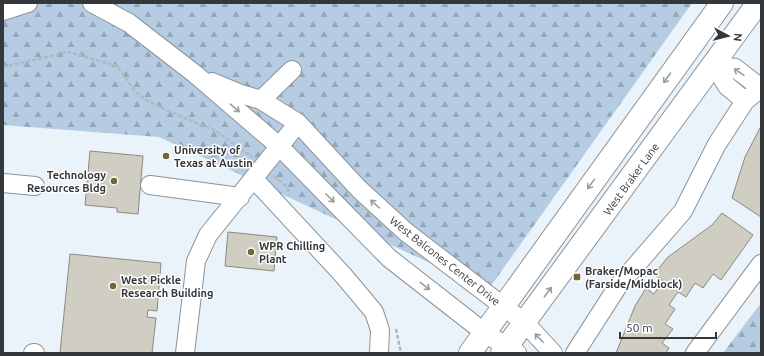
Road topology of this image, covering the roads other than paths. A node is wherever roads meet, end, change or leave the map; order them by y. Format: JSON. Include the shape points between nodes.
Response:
{"nodes":[{"id":1,"x":28,"y":3,"type":"edge"},
{"id":2,"x":92,"y":3,"type":"edge"},
{"id":3,"x":722,"y":3,"type":"edge"},
{"id":4,"x":758,"y":3,"type":"edge"},
{"id":5,"x":3,"y":11,"type":"edge"},
{"id":6,"x":690,"y":47,"type":"junction"},
{"id":7,"x":714,"y":65,"type":"junction"},
{"id":8,"x":292,"y":70,"type":"dead end"},
{"id":9,"x":195,"y":74,"type":"junction"},
{"id":10,"x":761,"y":88,"type":"edge"},
{"id":11,"x":261,"y":100,"type":"junction"},
{"id":12,"x":745,"y":101,"type":"junction"},
{"id":13,"x":298,"y":123,"type":"junction"},
{"id":14,"x":279,"y":146,"type":"junction"},
{"id":15,"x":259,"y":173,"type":"junction"},
{"id":16,"x":3,"y":182,"type":"edge"},
{"id":17,"x":150,"y":184,"type":"dead end"},
{"id":18,"x":35,"y":186,"type":"dead end"},
{"id":19,"x":240,"y":197,"type":"junction"},
{"id":20,"x":761,"y":264,"type":"edge"},
{"id":21,"x":504,"y":306,"type":"junction"},
{"id":22,"x":525,"y":323,"type":"junction"},
{"id":23,"x":485,"y":333,"type":"junction"},
{"id":24,"x":509,"y":351,"type":"edge"},
{"id":25,"x":185,"y":353,"type":"edge"},
{"id":26,"x":379,"y":353,"type":"edge"},
{"id":27,"x":470,"y":353,"type":"edge"},
{"id":28,"x":553,"y":353,"type":"edge"},
{"id":29,"x":575,"y":353,"type":"edge"},
{"id":30,"x":695,"y":353,"type":"edge"}],
"edges":[{"from":1,"to":5,"type":"street"},
{"from":2,"to":9,"type":"street","name":"West Balcones Center Drive","via":[[129,23]]},
{"from":3,"to":6,"type":"main road"},
{"from":4,"to":7,"type":"main road","name":"West Braker Lane"},
{"from":6,"to":7,"type":"main road"},
{"from":6,"to":21,"type":"main road","one_way":true},
{"from":10,"to":7,"type":"street","one_way":true,"via":[[735,68]]},
{"from":7,"to":12,"type":"street","via":[[727,86]]},
{"from":22,"to":7,"type":"main road","name":"West Braker Lane","one_way":true},
{"from":8,"to":11,"type":"street"},
{"from":9,"to":11,"type":"street","name":"West Balcones Center Drive"},
{"from":9,"to":14,"type":"street","name":"West Balcones Center Drive","one_way":true},
{"from":10,"to":12,"type":"street"},
{"from":11,"to":13,"type":"street","name":"West Balcones Center Drive"},
{"from":12,"to":29,"type":"street","via":[[717,144],[683,211],[618,286]]},
{"from":13,"to":14,"type":"street"},
{"from":21,"to":13,"type":"street","name":"West Balcones Center Drive","one_way":true,"via":[[406,232],[358,189]]},
{"from":14,"to":15,"type":"street"},
{"from":14,"to":23,"type":"street","name":"West Balcones Center Drive","one_way":true,"via":[[389,258]]},
{"from":15,"to":19,"type":"street"},
{"from":15,"to":26,"type":"street","via":[[374,312],[380,330]]},
{"from":16,"to":18,"type":"street"},
{"from":17,"to":19,"type":"street"},
{"from":19,"to":25,"type":"street","via":[[208,235],[196,261]]},
{"from":20,"to":30,"type":"street"},
{"from":21,"to":22,"type":"street","name":"West Balcones Center Drive"},
{"from":21,"to":23,"type":"main road"},
{"from":22,"to":24,"type":"main road","name":"West Braker Lane"},
{"from":28,"to":22,"type":"street","name":"West Balcones Center Drive","one_way":true},
{"from":23,"to":24,"type":"street","name":"West Balcones Center Drive"},
{"from":23,"to":27,"type":"main road"}]}
